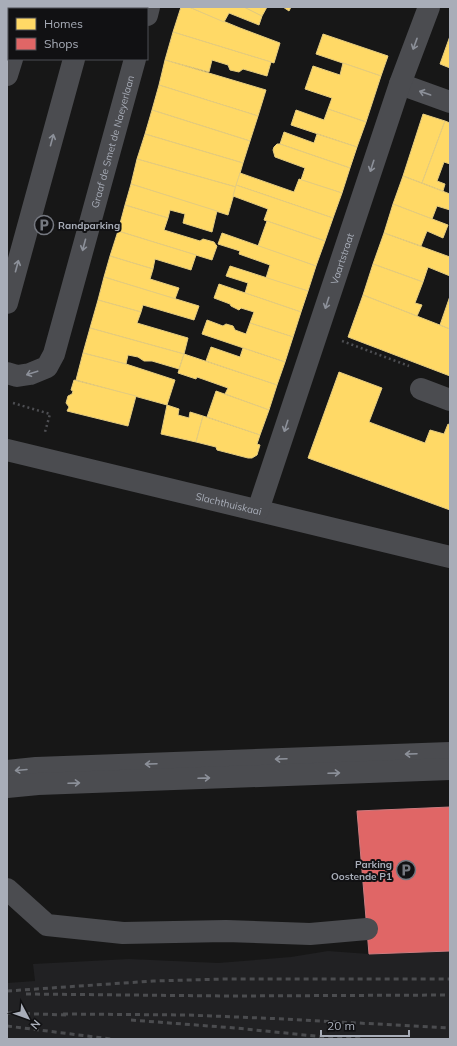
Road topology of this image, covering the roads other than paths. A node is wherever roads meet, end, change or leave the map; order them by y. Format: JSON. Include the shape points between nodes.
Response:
{"nodes":[{"id":1,"x":429,"y":7,"type":"edge"},
{"id":2,"x":12,"y":60,"type":"edge"},
{"id":3,"x":74,"y":60,"type":"edge"},
{"id":4,"x":135,"y":60,"type":"edge"},
{"id":5,"x":7,"y":74,"type":"edge"},
{"id":6,"x":400,"y":84,"type":"junction"},
{"id":7,"x":450,"y":102,"type":"edge"},
{"id":8,"x":7,"y":303,"type":"edge"},
{"id":9,"x":7,"y":373,"type":"edge"},
{"id":10,"x":421,"y":389,"type":"dead end"},
{"id":11,"x":450,"y":400,"type":"edge"},
{"id":12,"x":7,"y":450,"type":"edge"},
{"id":13,"x":258,"y":510,"type":"junction"},
{"id":14,"x":450,"y":557,"type":"edge"},
{"id":15,"x":450,"y":753,"type":"edge"},
{"id":16,"x":450,"y":769,"type":"edge"},
{"id":17,"x":7,"y":771,"type":"edge"},
{"id":18,"x":7,"y":787,"type":"edge"},
{"id":19,"x":7,"y":889,"type":"edge"},
{"id":20,"x":367,"y":929,"type":"dead end"}],
"edges":[{"from":1,"to":6,"type":"street","name":"Vaartstraat","one_way":true},
{"from":2,"to":5,"type":"street"},
{"from":8,"to":3,"type":"street","one_way":true},
{"from":4,"to":9,"type":"street","name":"Graaf de Smet de Naeyerlaan","one_way":true,"via":[[54,354],[47,367],[30,374],[17,376]]},
{"from":7,"to":6,"type":"street","one_way":true},
{"from":6,"to":13,"type":"street","name":"Vaartstraat","one_way":true},
{"from":10,"to":11,"type":"street"},
{"from":12,"to":13,"type":"street","name":"Slachthuiskaai"},
{"from":13,"to":14,"type":"street","name":"Slachthuiskaai"},
{"from":15,"to":17,"type":"street","one_way":true},
{"from":18,"to":16,"type":"street","one_way":true},
{"from":19,"to":20,"type":"street","via":[[47,925],[123,933],[226,931],[310,934]]}]}
